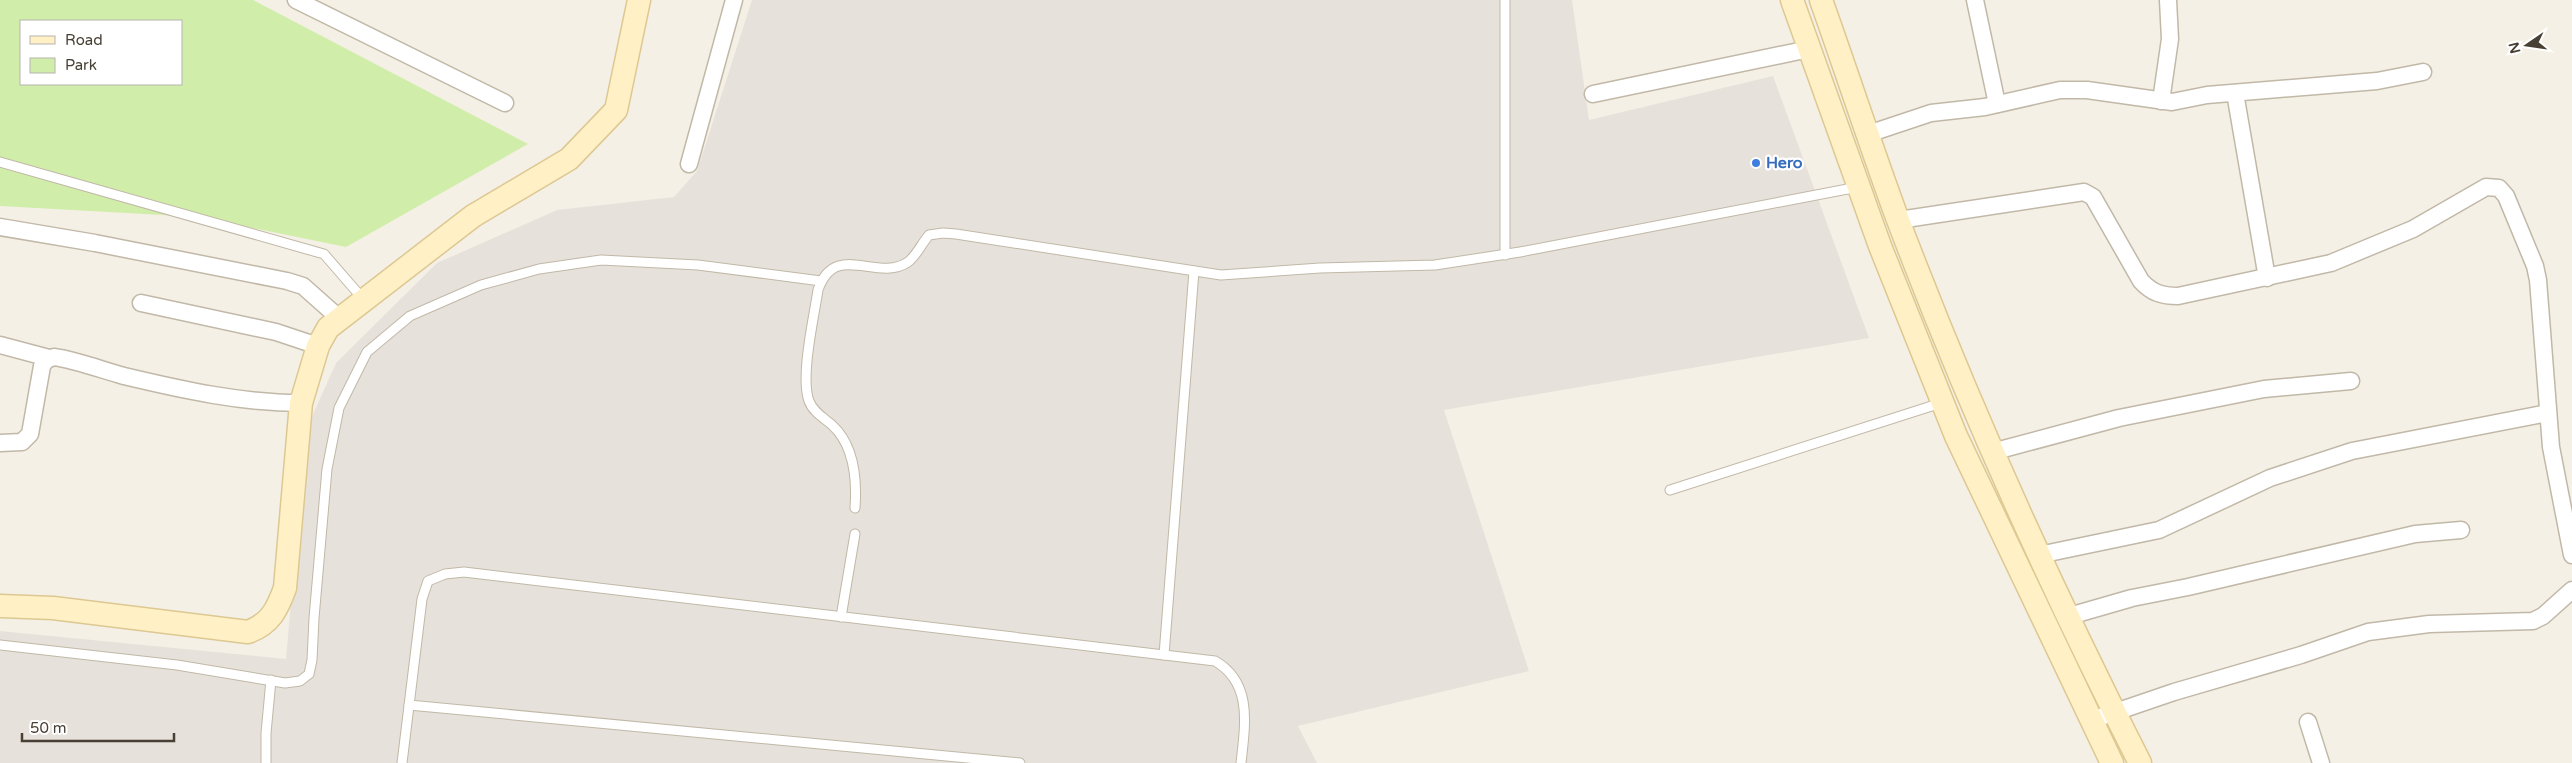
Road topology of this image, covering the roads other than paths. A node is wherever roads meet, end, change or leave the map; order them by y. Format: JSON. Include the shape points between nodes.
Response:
{"nodes":[{"id":1,"x":296,"y":0,"type":"edge"},
{"id":2,"x":639,"y":0,"type":"edge"},
{"id":3,"x":734,"y":0,"type":"edge"},
{"id":4,"x":1505,"y":0,"type":"edge"},
{"id":5,"x":1792,"y":0,"type":"edge"},
{"id":6,"x":1821,"y":0,"type":"edge"},
{"id":7,"x":1975,"y":0,"type":"edge"},
{"id":8,"x":2168,"y":0,"type":"edge"},
{"id":9,"x":1809,"y":49,"type":"junction"},
{"id":10,"x":2423,"y":72,"type":"dead end"},
{"id":11,"x":2235,"y":93,"type":"junction"},
{"id":12,"x":1593,"y":94,"type":"dead end"},
{"id":13,"x":2162,"y":101,"type":"junction"},
{"id":14,"x":505,"y":103,"type":"dead end"},
{"id":15,"x":1997,"y":104,"type":"junction"},
{"id":16,"x":1868,"y":134,"type":"junction"},
{"id":17,"x":1843,"y":143,"type":"junction"},
{"id":18,"x":0,"y":162,"type":"edge"},
{"id":19,"x":689,"y":164,"type":"dead end"},
{"id":20,"x":1858,"y":187,"type":"junction"},
{"id":21,"x":1899,"y":220,"type":"junction"},
{"id":22,"x":0,"y":227,"type":"edge"},
{"id":23,"x":1505,"y":254,"type":"junction"},
{"id":24,"x":1194,"y":271,"type":"junction"},
{"id":25,"x":2267,"y":278,"type":"junction"},
{"id":26,"x":821,"y":281,"type":"junction"},
{"id":27,"x":363,"y":300,"type":"junction"},
{"id":28,"x":142,"y":303,"type":"dead end"},
{"id":29,"x":339,"y":318,"type":"junction"},
{"id":30,"x":0,"y":345,"type":"edge"},
{"id":31,"x":318,"y":346,"type":"junction"},
{"id":32,"x":49,"y":358,"type":"junction"},
{"id":33,"x":2351,"y":381,"type":"dead end"},
{"id":34,"x":1942,"y":402,"type":"junction"},
{"id":35,"x":301,"y":403,"type":"junction"},
{"id":36,"x":2548,"y":413,"type":"junction"},
{"id":37,"x":0,"y":443,"type":"edge"},
{"id":38,"x":1992,"y":452,"type":"junction"},
{"id":39,"x":1670,"y":490,"type":"dead end"},
{"id":40,"x":2010,"y":491,"type":"junction"},
{"id":41,"x":1988,"y":504,"type":"junction"},
{"id":42,"x":856,"y":508,"type":"dead end"},
{"id":43,"x":2461,"y":530,"type":"dead end"},
{"id":44,"x":855,"y":534,"type":"dead end"},
{"id":45,"x":2039,"y":555,"type":"junction"},
{"id":46,"x":2572,"y":556,"type":"edge"},
{"id":47,"x":2572,"y":590,"type":"edge"},
{"id":48,"x":0,"y":606,"type":"edge"},
{"id":49,"x":841,"y":617,"type":"junction"},
{"id":50,"x":2066,"y":617,"type":"junction"},
{"id":51,"x":0,"y":645,"type":"edge"},
{"id":52,"x":1164,"y":655,"type":"junction"},
{"id":53,"x":271,"y":680,"type":"junction"},
{"id":54,"x":409,"y":705,"type":"junction"},
{"id":55,"x":2114,"y":713,"type":"junction"},
{"id":56,"x":2092,"y":720,"type":"junction"},
{"id":57,"x":2308,"y":722,"type":"dead end"},
{"id":58,"x":266,"y":763,"type":"edge"},
{"id":59,"x":402,"y":763,"type":"edge"},
{"id":60,"x":1020,"y":763,"type":"edge"},
{"id":61,"x":1241,"y":763,"type":"edge"},
{"id":62,"x":2112,"y":763,"type":"edge"},
{"id":63,"x":2140,"y":763,"type":"edge"},
{"id":64,"x":2321,"y":763,"type":"edge"}],
"edges":[{"from":1,"to":14,"type":"street"},
{"from":2,"to":27,"type":"main road","via":[[616,110],[569,159],[473,216]]},
{"from":3,"to":19,"type":"street"},
{"from":4,"to":23,"type":"lane"},
{"from":5,"to":9,"type":"main road"},
{"from":6,"to":16,"type":"main road"},
{"from":7,"to":15,"type":"street"},
{"from":8,"to":13,"type":"street","via":[[2170,39]]},
{"from":9,"to":12,"type":"street"},
{"from":9,"to":17,"type":"main road"},
{"from":10,"to":11,"type":"street","via":[[2377,81]]},
{"from":11,"to":13,"type":"street"},
{"from":11,"to":25,"type":"street"},
{"from":13,"to":15,"type":"street","via":[[2087,90],[2060,90]]},
{"from":15,"to":16,"type":"street","via":[[1931,114]]},
{"from":16,"to":17,"type":"main road"},
{"from":16,"to":21,"type":"main road"},
{"from":17,"to":20,"type":"main road"},
{"from":18,"to":27,"type":"lane","via":[[324,254]]},
{"from":20,"to":23,"type":"lane"},
{"from":20,"to":34,"type":"main road"},
{"from":21,"to":25,"type":"street","via":[[2084,192],[2093,197],[2149,290],[2163,296],[2178,296]]},
{"from":21,"to":38,"type":"main road"},
{"from":22,"to":29,"type":"street","via":[[287,281],[303,286]]},
{"from":23,"to":24,"type":"lane","via":[[1435,265],[1221,275]]},
{"from":24,"to":26,"type":"lane","via":[[944,233],[930,235],[907,262],[885,267],[842,265],[832,268]]},
{"from":24,"to":52,"type":"lane"},
{"from":25,"to":36,"type":"street","via":[[2331,263],[2413,229],[2486,187],[2499,188],[2506,196],[2535,266]]},
{"from":26,"to":42,"type":"lane","via":[[806,390],[813,409],[848,446]]},
{"from":26,"to":53,"type":"lane","via":[[698,265],[601,260],[539,268],[482,285],[410,316],[367,352],[339,408],[327,470],[309,674],[300,681],[285,683]]},
{"from":27,"to":29,"type":"main road"},
{"from":28,"to":31,"type":"street","via":[[276,332]]},
{"from":29,"to":31,"type":"main road","via":[[328,328]]},
{"from":30,"to":32,"type":"street"},
{"from":31,"to":35,"type":"main road"},
{"from":32,"to":35,"type":"street","via":[[222,397]]},
{"from":32,"to":37,"type":"street","via":[[42,366],[30,434],[22,442]]},
{"from":33,"to":38,"type":"street","via":[[2254,391],[2119,418]]},
{"from":34,"to":39,"type":"lane"},
{"from":34,"to":41,"type":"main road"},
{"from":35,"to":48,"type":"main road","via":[[284,588],[278,608],[258,628],[248,632],[53,608]]},
{"from":36,"to":45,"type":"street","via":[[2352,451],[2270,478],[2159,530]]},
{"from":36,"to":46,"type":"street","via":[[2551,447]]},
{"from":38,"to":40,"type":"main road"},
{"from":40,"to":41,"type":"main road"},
{"from":40,"to":45,"type":"main road"},
{"from":41,"to":56,"type":"main road"},
{"from":43,"to":50,"type":"street","via":[[2405,536],[2188,588],[2132,598]]},
{"from":44,"to":49,"type":"lane"},
{"from":45,"to":50,"type":"main road"},
{"from":47,"to":55,"type":"street","via":[[2533,621],[2429,624],[2368,632]]},
{"from":49,"to":52,"type":"lane"},
{"from":49,"to":54,"type":"lane","via":[[464,572],[445,574],[428,581],[422,599]]},
{"from":50,"to":55,"type":"main road"},
{"from":51,"to":53,"type":"lane","via":[[177,665]]},
{"from":52,"to":61,"type":"lane","via":[[1215,661],[1228,668],[1234,676],[1245,715]]},
{"from":53,"to":58,"type":"lane"},
{"from":54,"to":59,"type":"lane"},
{"from":54,"to":60,"type":"lane"},
{"from":55,"to":56,"type":"street"},
{"from":55,"to":63,"type":"main road"},
{"from":56,"to":62,"type":"main road"},
{"from":57,"to":64,"type":"street"}]}
